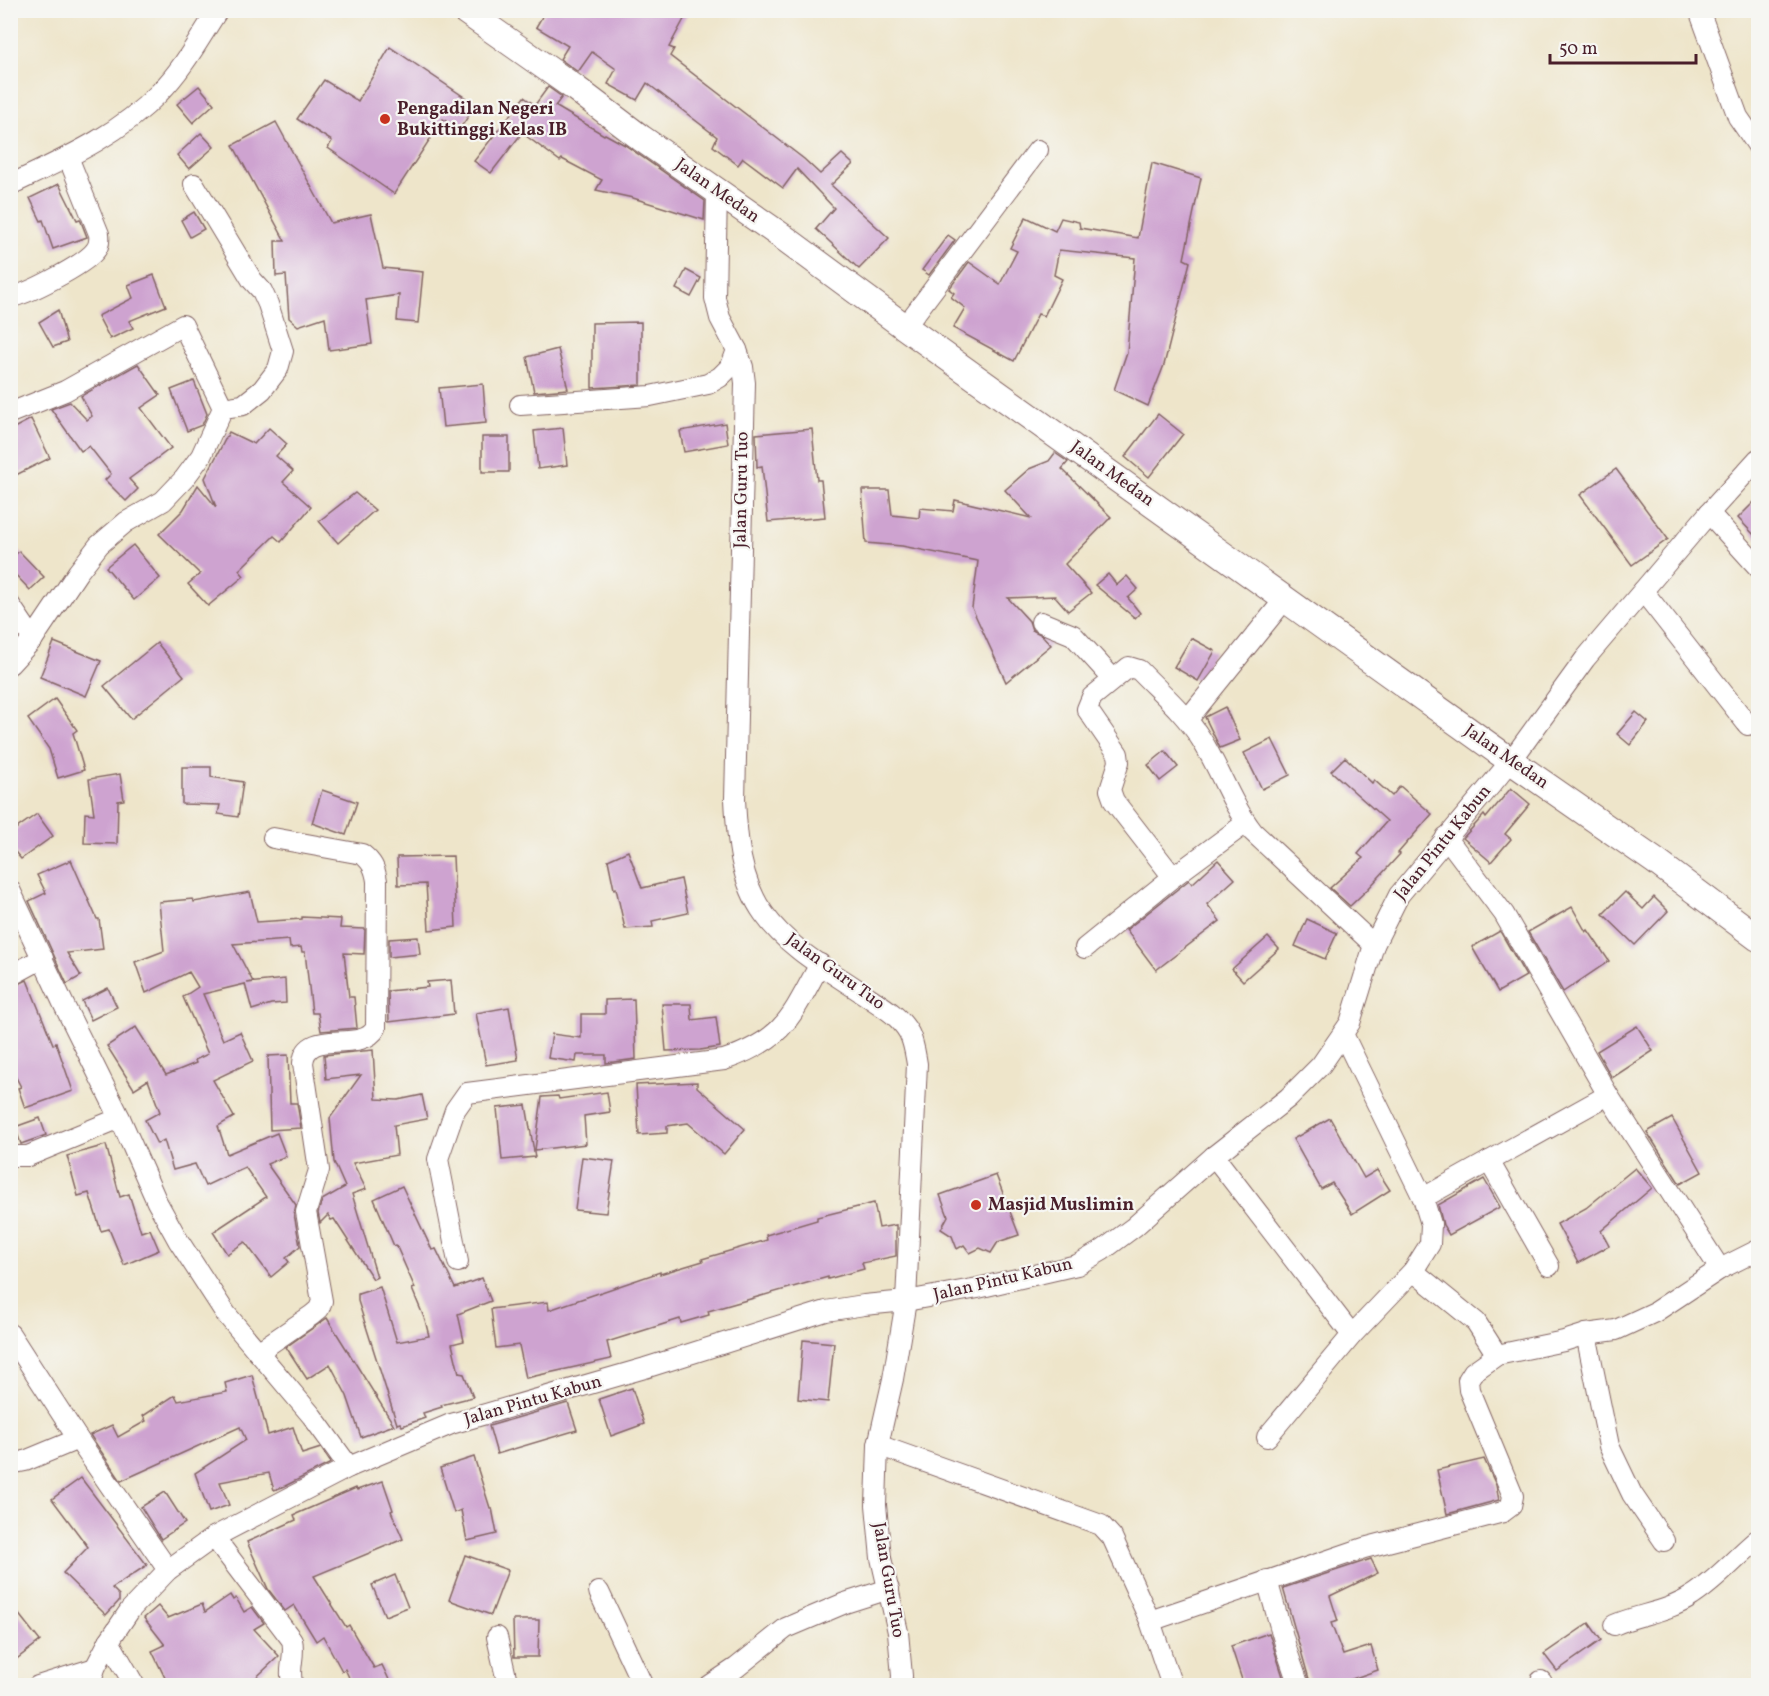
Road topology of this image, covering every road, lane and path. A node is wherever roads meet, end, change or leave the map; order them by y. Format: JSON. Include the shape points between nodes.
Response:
{"nodes":[{"id":1,"x":218,"y":10,"type":"edge"},
{"id":2,"x":464,"y":10,"type":"edge"},
{"id":3,"x":1700,"y":10,"type":"edge"},
{"id":4,"x":1758,"y":146,"type":"edge"},
{"id":5,"x":1038,"y":150,"type":"dead end"},
{"id":6,"x":68,"y":157,"type":"junction"},
{"id":7,"x":194,"y":184,"type":"dead end"},
{"id":8,"x":10,"y":185,"type":"edge"},
{"id":9,"x":717,"y":191,"type":"junction"},
{"id":10,"x":10,"y":297,"type":"edge"},
{"id":11,"x":905,"y":327,"type":"junction"},
{"id":12,"x":737,"y":350,"type":"junction"},
{"id":13,"x":520,"y":405,"type":"dead end"},
{"id":14,"x":224,"y":408,"type":"junction"},
{"id":15,"x":10,"y":413,"type":"edge"},
{"id":16,"x":1758,"y":459,"type":"edge"},
{"id":17,"x":1709,"y":513,"type":"junction"},
{"id":18,"x":1758,"y":567,"type":"edge"},
{"id":19,"x":1642,"y":591,"type":"junction"},
{"id":20,"x":1285,"y":599,"type":"junction"},
{"id":21,"x":10,"y":605,"type":"edge"},
{"id":22,"x":1041,"y":622,"type":"dead end"},
{"id":23,"x":33,"y":639,"type":"junction"},
{"id":24,"x":10,"y":664,"type":"edge"},
{"id":25,"x":1113,"y":679,"type":"junction"},
{"id":26,"x":1188,"y":719,"type":"junction"},
{"id":27,"x":1748,"y":725,"type":"dead end"},
{"id":28,"x":1511,"y":761,"type":"junction"},
{"id":29,"x":1246,"y":823,"type":"junction"},
{"id":30,"x":1446,"y":837,"type":"junction"},
{"id":31,"x":273,"y":838,"type":"dead end"},
{"id":32,"x":1173,"y":877,"type":"junction"},
{"id":33,"x":10,"y":890,"type":"edge"},
{"id":34,"x":1758,"y":938,"type":"edge"},
{"id":35,"x":1374,"y":945,"type":"junction"},
{"id":36,"x":1085,"y":948,"type":"dead end"},
{"id":37,"x":43,"y":958,"type":"junction"},
{"id":38,"x":820,"y":964,"type":"junction"},
{"id":39,"x":10,"y":976,"type":"edge"},
{"id":40,"x":1343,"y":1034,"type":"junction"},
{"id":41,"x":1608,"y":1095,"type":"junction"},
{"id":42,"x":120,"y":1118,"type":"junction"},
{"id":43,"x":10,"y":1156,"type":"edge"},
{"id":44,"x":1214,"y":1156,"type":"junction"},
{"id":45,"x":1489,"y":1161,"type":"junction"},
{"id":46,"x":1423,"y":1198,"type":"junction"},
{"id":47,"x":1758,"y":1250,"type":"edge"},
{"id":48,"x":458,"y":1262,"type":"dead end"},
{"id":49,"x":1549,"y":1266,"type":"dead end"},
{"id":50,"x":1720,"y":1269,"type":"junction"},
{"id":51,"x":1413,"y":1271,"type":"junction"},
{"id":52,"x":906,"y":1301,"type":"junction"},
{"id":53,"x":10,"y":1334,"type":"edge"},
{"id":54,"x":1586,"y":1334,"type":"junction"},
{"id":55,"x":1352,"y":1335,"type":"junction"},
{"id":56,"x":258,"y":1352,"type":"junction"},
{"id":57,"x":1497,"y":1355,"type":"junction"},
{"id":58,"x":1267,"y":1437,"type":"dead end"},
{"id":59,"x":78,"y":1439,"type":"junction"},
{"id":60,"x":878,"y":1445,"type":"junction"},
{"id":61,"x":10,"y":1464,"type":"edge"},
{"id":62,"x":349,"y":1467,"type":"junction"},
{"id":63,"x":214,"y":1537,"type":"junction"},
{"id":64,"x":1758,"y":1539,"type":"edge"},
{"id":65,"x":1664,"y":1541,"type":"dead end"},
{"id":66,"x":168,"y":1570,"type":"junction"},
{"id":67,"x":1267,"y":1580,"type":"junction"},
{"id":68,"x":889,"y":1589,"type":"junction"},
{"id":69,"x":599,"y":1592,"type":"dead end"},
{"id":70,"x":1150,"y":1621,"type":"junction"},
{"id":71,"x":1614,"y":1625,"type":"dead end"},
{"id":72,"x":497,"y":1637,"type":"dead end"},
{"id":73,"x":109,"y":1641,"type":"junction"},
{"id":74,"x":92,"y":1677,"type":"edge"},
{"id":75,"x":38,"y":1686,"type":"edge"},
{"id":76,"x":135,"y":1686,"type":"edge"},
{"id":77,"x":293,"y":1686,"type":"edge"},
{"id":78,"x":508,"y":1686,"type":"edge"},
{"id":79,"x":643,"y":1686,"type":"edge"},
{"id":80,"x":709,"y":1686,"type":"edge"},
{"id":81,"x":900,"y":1686,"type":"edge"},
{"id":82,"x":1172,"y":1686,"type":"edge"},
{"id":83,"x":1299,"y":1686,"type":"edge"}],
"edges":[{"from":1,"to":6,"type":"street","via":[[159,93],[98,141]]},
{"from":2,"to":9,"type":"main road","name":"Jalan Medan"},
{"from":3,"to":4,"type":"street","via":[[1738,117]]},
{"from":5,"to":11,"type":"street"},
{"from":6,"to":8,"type":"street"},
{"from":6,"to":10,"type":"street","via":[[99,234],[97,248],[82,262],[36,288]]},
{"from":7,"to":14,"type":"street","via":[[262,291],[283,351],[278,369],[262,390],[243,405]]},
{"from":9,"to":11,"type":"main road","name":"Jalan Medan"},
{"from":9,"to":12,"type":"street","name":"Jalan Guru Tuo","via":[[715,298],[720,318]]},
{"from":11,"to":20,"type":"main road","name":"Jalan Medan"},
{"from":12,"to":13,"type":"street","via":[[731,366],[708,384],[650,396]]},
{"from":12,"to":38,"type":"street","name":"Jalan Guru Tuo","via":[[745,383],[737,831],[742,862],[764,913],[797,948]]},
{"from":14,"to":15,"type":"street","via":[[183,325],[65,391]]},
{"from":14,"to":23,"type":"street","via":[[201,456],[184,479],[163,501],[126,522],[99,545]]},
{"from":16,"to":17,"type":"street","name":"Jalan Pintu Kabun"},
{"from":17,"to":18,"type":"street"},
{"from":17,"to":19,"type":"street","name":"Jalan Pintu Kabun"},
{"from":19,"to":27,"type":"street"},
{"from":19,"to":28,"type":"street","name":"Jalan Pintu Kabun","via":[[1585,659]]},
{"from":20,"to":26,"type":"street"},
{"from":20,"to":28,"type":"main road","name":"Jalan Medan"},
{"from":21,"to":23,"type":"street"},
{"from":22,"to":25,"type":"street","via":[[1073,635]]},
{"from":23,"to":24,"type":"street"},
{"from":25,"to":26,"type":"street","via":[[1127,668],[1139,670]]},
{"from":25,"to":32,"type":"street","via":[[1092,697],[1088,709],[1118,754],[1110,790],[1114,801]]},
{"from":26,"to":29,"type":"street"},
{"from":28,"to":30,"type":"street","name":"Jalan Pintu Kabun"},
{"from":28,"to":34,"type":"main road","name":"Jalan Medan"},
{"from":29,"to":32,"type":"street"},
{"from":29,"to":35,"type":"street"},
{"from":30,"to":35,"type":"street","name":"Jalan Pintu Kabun","via":[[1399,895]]},
{"from":30,"to":41,"type":"street","via":[[1504,914]]},
{"from":31,"to":56,"type":"street","via":[[362,854],[375,869],[376,1029],[363,1040],[317,1044],[304,1055],[319,1170],[306,1212],[322,1301],[312,1315]]},
{"from":32,"to":36,"type":"street"},
{"from":33,"to":37,"type":"street"},
{"from":35,"to":40,"type":"street","name":"Jalan Pintu Kabun"},
{"from":37,"to":39,"type":"street"},
{"from":37,"to":42,"type":"street"},
{"from":38,"to":48,"type":"street","via":[[789,1021],[748,1052],[724,1060],[467,1093],[455,1110],[438,1159]]},
{"from":38,"to":52,"type":"street","name":"Jalan Guru Tuo","via":[[896,1016],[914,1046],[917,1064]]},
{"from":40,"to":44,"type":"street","name":"Jalan Pintu Kabun","via":[[1321,1065],[1288,1098]]},
{"from":40,"to":46,"type":"street"},
{"from":41,"to":45,"type":"street"},
{"from":41,"to":50,"type":"street"},
{"from":42,"to":43,"type":"street","via":[[28,1156]]},
{"from":42,"to":56,"type":"street","via":[[178,1240],[226,1314]]},
{"from":44,"to":52,"type":"street","name":"Jalan Pintu Kabun","via":[[1134,1227],[1077,1265]]},
{"from":44,"to":55,"type":"street"},
{"from":45,"to":46,"type":"street"},
{"from":45,"to":49,"type":"street"},
{"from":46,"to":51,"type":"street","via":[[1431,1224],[1430,1244]]},
{"from":47,"to":50,"type":"street"},
{"from":50,"to":54,"type":"street","via":[[1655,1312],[1616,1330]]},
{"from":51,"to":55,"type":"street"},
{"from":51,"to":57,"type":"street","via":[[1476,1322]]},
{"from":52,"to":60,"type":"street","name":"Jalan Guru Tuo"},
{"from":52,"to":62,"type":"street","name":"Jalan Pintu Kabun","via":[[826,1311],[451,1424]]},
{"from":53,"to":59,"type":"street"},
{"from":54,"to":57,"type":"street"},
{"from":54,"to":65,"type":"street","via":[[1609,1446],[1632,1494]]},
{"from":55,"to":58,"type":"street"},
{"from":56,"to":62,"type":"street"},
{"from":57,"to":67,"type":"street","via":[[1468,1380],[1513,1496],[1511,1506],[1503,1512],[1364,1548]]},
{"from":59,"to":61,"type":"street"},
{"from":59,"to":66,"type":"street"},
{"from":60,"to":68,"type":"street","name":"Jalan Guru Tuo","via":[[876,1505],[881,1558]]},
{"from":60,"to":70,"type":"street","via":[[1101,1525],[1112,1537]]},
{"from":62,"to":63,"type":"street","name":"Jalan Pintu Kabun"},
{"from":63,"to":66,"type":"street","name":"Jalan Pintu Kabun"},
{"from":63,"to":77,"type":"street","via":[[292,1640]]},
{"from":64,"to":71,"type":"street","via":[[1692,1596]]},
{"from":66,"to":73,"type":"street","name":"Jalan Pintu Kabun","via":[[130,1610]]},
{"from":67,"to":70,"type":"street"},
{"from":67,"to":83,"type":"street"},
{"from":68,"to":80,"type":"street","via":[[786,1628]]},
{"from":68,"to":81,"type":"street","name":"Jalan Guru Tuo","via":[[898,1632]]},
{"from":69,"to":79,"type":"street"},
{"from":70,"to":82,"type":"street"},
{"from":72,"to":78,"type":"street"},
{"from":73,"to":74,"type":"street","name":"Jalan Pintu Kabun"},
{"from":73,"to":76,"type":"street"},
{"from":74,"to":75,"type":"street"}]}
